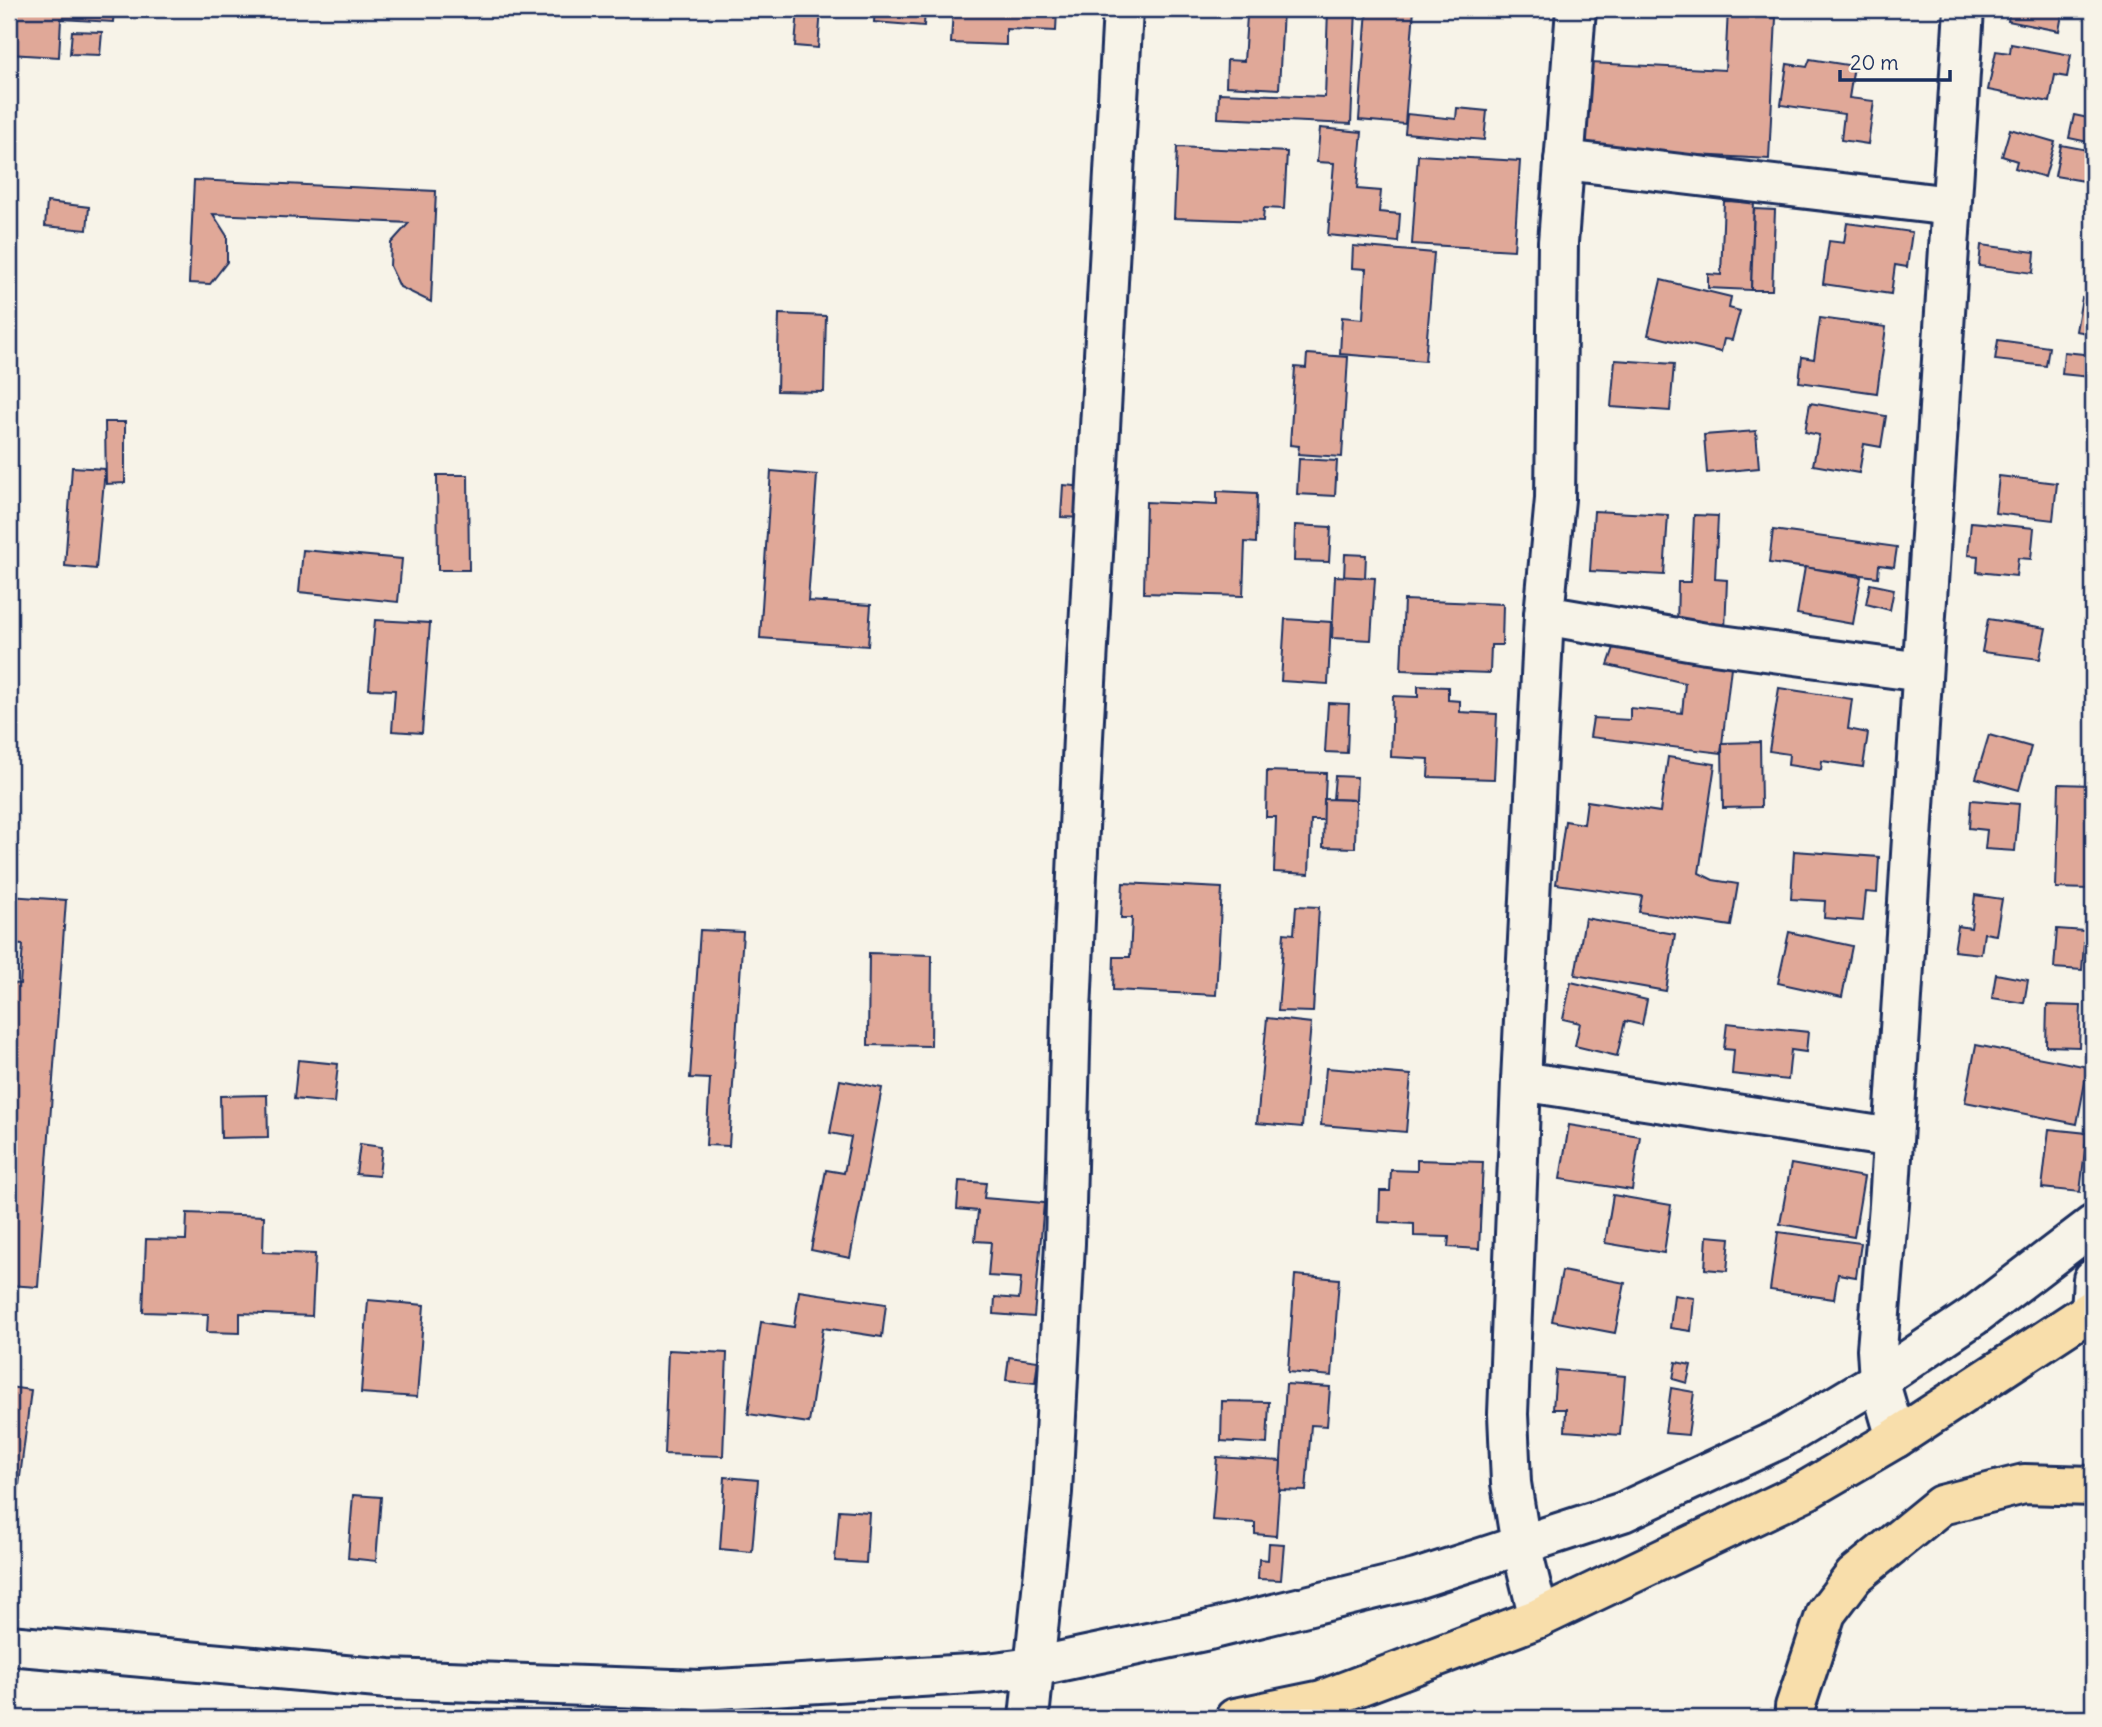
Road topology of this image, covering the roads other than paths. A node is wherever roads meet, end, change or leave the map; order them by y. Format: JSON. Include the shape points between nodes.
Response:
{"nodes":[{"id":1,"x":1123,"y":9,"type":"edge"},
{"id":2,"x":1576,"y":9,"type":"edge"},
{"id":3,"x":1964,"y":9,"type":"edge"},
{"id":4,"x":1564,"y":160,"type":"junction"},
{"id":5,"x":1951,"y":206,"type":"junction"},
{"id":6,"x":1544,"y":615,"type":"junction"},
{"id":7,"x":1922,"y":672,"type":"junction"},
{"id":8,"x":1521,"y":1081,"type":"junction"},
{"id":9,"x":1893,"y":1138,"type":"junction"},
{"id":10,"x":2093,"y":1225,"type":"edge"},
{"id":11,"x":2093,"y":1300,"type":"edge"},
{"id":12,"x":1879,"y":1380,"type":"junction"},
{"id":13,"x":1896,"y":1438,"type":"junction"},
{"id":14,"x":2093,"y":1486,"type":"edge"},
{"id":15,"x":1521,"y":1545,"type":"junction"},
{"id":16,"x":1539,"y":1618,"type":"junction"},
{"id":17,"x":9,"y":1644,"type":"edge"},
{"id":18,"x":1034,"y":1667,"type":"junction"},
{"id":19,"x":1029,"y":1718,"type":"edge"},
{"id":20,"x":1236,"y":1718,"type":"edge"},
{"id":21,"x":1795,"y":1718,"type":"edge"}],
"edges":[{"from":1,"to":18,"type":"street","via":[[1083,737],[1052,1492]]},
{"from":2,"to":4,"type":"street"},
{"from":3,"to":5,"type":"street"},
{"from":4,"to":5,"type":"street"},
{"from":4,"to":6,"type":"street","via":[[1558,242],[1555,499]]},
{"from":5,"to":7,"type":"street"},
{"from":6,"to":7,"type":"street","via":[[1706,643]]},
{"from":6,"to":8,"type":"street"},
{"from":7,"to":9,"type":"street"},
{"from":8,"to":9,"type":"street"},
{"from":8,"to":15,"type":"street","via":[[1508,1414],[1511,1483]]},
{"from":9,"to":12,"type":"street","via":[[1877,1349]]},
{"from":10,"to":12,"type":"street","via":[[1975,1316]]},
{"from":11,"to":13,"type":"highway"},
{"from":12,"to":13,"type":"street"},
{"from":12,"to":15,"type":"street","via":[[1784,1437],[1623,1512]]},
{"from":13,"to":16,"type":"highway","via":[[1807,1490]]},
{"from":14,"to":21,"type":"highway","via":[[2024,1484],[1941,1505],[1854,1576],[1826,1613]]},
{"from":15,"to":16,"type":"street"},
{"from":15,"to":18,"type":"street","via":[[1416,1579]]},
{"from":16,"to":20,"type":"highway","via":[[1322,1700]]},
{"from":17,"to":18,"type":"street","via":[[389,1679],[701,1690]]},
{"from":18,"to":19,"type":"street"}]}
